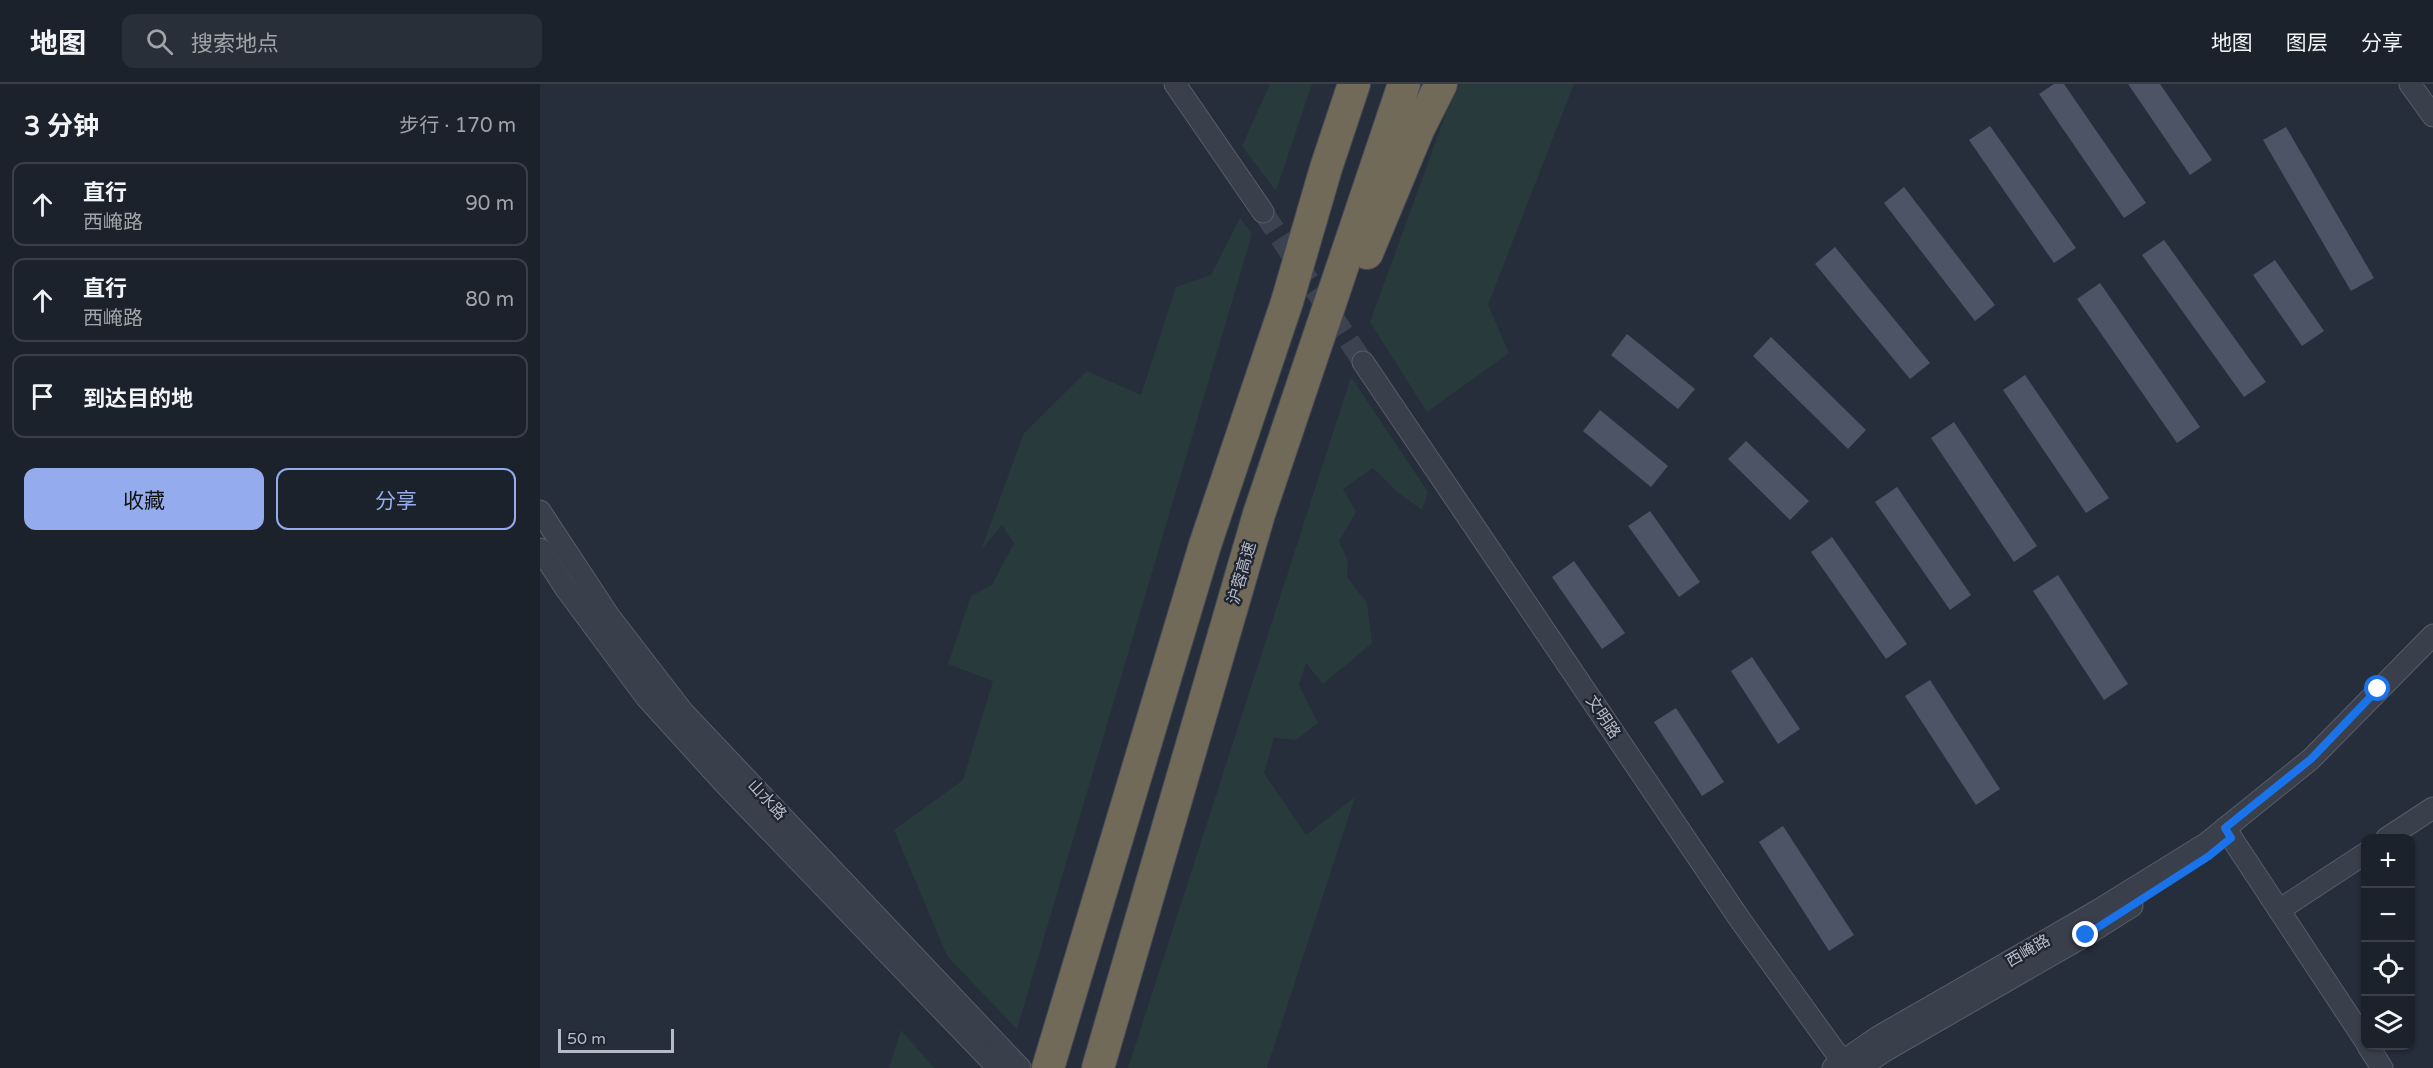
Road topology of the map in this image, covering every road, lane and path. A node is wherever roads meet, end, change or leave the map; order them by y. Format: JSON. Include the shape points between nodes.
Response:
{"nodes":[{"id":1,"x":1175,"y":84,"type":"edge"},
{"id":2,"x":1354,"y":84,"type":"edge"},
{"id":3,"x":1404,"y":84,"type":"edge"},
{"id":4,"x":1441,"y":84,"type":"edge"},
{"id":5,"x":2410,"y":84,"type":"edge"},
{"id":6,"x":2433,"y":116,"type":"edge"},
{"id":7,"x":1263,"y":212,"type":"tunnel mouth"},
{"id":8,"x":1363,"y":362,"type":"tunnel mouth"},
{"id":9,"x":540,"y":511,"type":"edge"},
{"id":10,"x":1259,"y":514,"type":"junction"},
{"id":11,"x":540,"y":549,"type":"edge"},
{"id":12,"x":2433,"y":635,"type":"edge"},
{"id":13,"x":2433,"y":655,"type":"edge"},
{"id":14,"x":2433,"y":808,"type":"edge"},
{"id":15,"x":2228,"y":833,"type":"junction"},
{"id":16,"x":2393,"y":834,"type":"edge"},
{"id":17,"x":2361,"y":856,"type":"edge"},
{"id":18,"x":2279,"y":910,"type":"junction"},
{"id":19,"x":2361,"y":1036,"type":"edge"},
{"id":20,"x":2370,"y":1050,"type":"edge"},
{"id":21,"x":1846,"y":1066,"type":"edge"},
{"id":22,"x":998,"y":1068,"type":"edge"},
{"id":23,"x":1020,"y":1068,"type":"edge"},
{"id":24,"x":1048,"y":1068,"type":"edge"},
{"id":25,"x":1098,"y":1068,"type":"edge"},
{"id":26,"x":2382,"y":1068,"type":"edge"}],
"edges":[{"from":1,"to":7,"type":"street"},
{"from":2,"to":24,"type":"highway","via":[[1287,302],[1205,545]]},
{"from":3,"to":10,"type":"highway","name":"沪蓉高速"},
{"from":4,"to":10,"type":"highway","via":[[1418,130]]},
{"from":5,"to":6,"type":"street"},
{"from":8,"to":21,"type":"street","name":"文明路","via":[[1741,921]]},
{"from":9,"to":23,"type":"street","name":"山水路","via":[[609,616],[683,712]]},
{"from":10,"to":25,"type":"highway","name":"沪蓉高速"},
{"from":11,"to":22,"type":"street","name":"山水路","via":[[646,697]]},
{"from":12,"to":15,"type":"street","name":"西崦路","via":[[2311,759]]},
{"from":13,"to":15,"type":"street","name":"西崦路","via":[[2315,767]]},
{"from":14,"to":16,"type":"street"},
{"from":15,"to":18,"type":"street"},
{"from":15,"to":21,"type":"street","name":"西崦路","via":[[2209,856],[2086,935],[1888,1049]]},
{"from":17,"to":18,"type":"street"},
{"from":18,"to":19,"type":"street"},
{"from":20,"to":26,"type":"street"}]}
